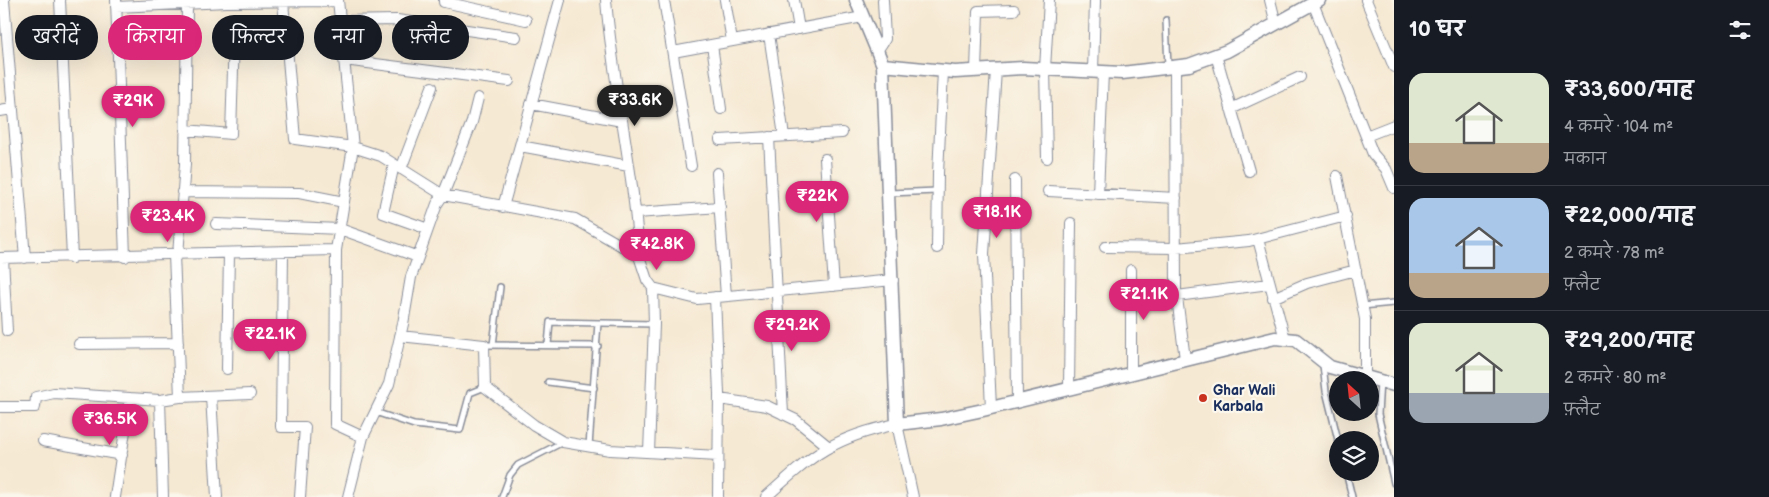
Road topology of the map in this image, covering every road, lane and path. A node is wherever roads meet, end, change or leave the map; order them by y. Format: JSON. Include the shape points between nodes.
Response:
{"nodes":[{"id":1,"x":4,"y":0,"type":"edge"},
{"id":2,"x":60,"y":0,"type":"edge"},
{"id":3,"x":444,"y":0,"type":"edge"},
{"id":4,"x":560,"y":0,"type":"edge"},
{"id":5,"x":606,"y":0,"type":"edge"},
{"id":6,"x":664,"y":0,"type":"edge"},
{"id":7,"x":725,"y":0,"type":"edge"},
{"id":8,"x":794,"y":0,"type":"edge"},
{"id":9,"x":856,"y":0,"type":"edge"},
{"id":10,"x":883,"y":0,"type":"edge"},
{"id":11,"x":1048,"y":0,"type":"edge"},
{"id":12,"x":1095,"y":0,"type":"edge"},
{"id":13,"x":1270,"y":0,"type":"edge"},
{"id":14,"x":1366,"y":0,"type":"edge"},
{"id":15,"x":208,"y":1,"type":"edge"},
{"id":16,"x":338,"y":1,"type":"edge"},
{"id":17,"x":283,"y":2,"type":"junction"},
{"id":18,"x":1316,"y":2,"type":"edge"},
{"id":19,"x":116,"y":4,"type":"edge"},
{"id":20,"x":186,"y":4,"type":"junction"},
{"id":21,"x":1014,"y":10,"type":"dead end"},
{"id":22,"x":339,"y":15,"type":"edge"},
{"id":23,"x":863,"y":17,"type":"junction"},
{"id":24,"x":382,"y":20,"type":"edge"},
{"id":25,"x":526,"y":20,"type":"dead end"},
{"id":26,"x":1166,"y":20,"type":"dead end"},
{"id":27,"x":1276,"y":24,"type":"junction"},
{"id":28,"x":799,"y":29,"type":"junction"},
{"id":29,"x":769,"y":34,"type":"junction"},
{"id":30,"x":516,"y":37,"type":"dead end"},
{"id":31,"x":732,"y":41,"type":"junction"},
{"id":32,"x":712,"y":45,"type":"junction"},
{"id":33,"x":877,"y":51,"type":"junction"},
{"id":34,"x":673,"y":52,"type":"junction"},
{"id":35,"x":1216,"y":55,"type":"junction"},
{"id":36,"x":233,"y":60,"type":"edge"},
{"id":37,"x":344,"y":60,"type":"joint"},
{"id":38,"x":882,"y":65,"type":"junction"},
{"id":39,"x":1172,"y":67,"type":"junction"},
{"id":40,"x":1394,"y":67,"type":"edge"},
{"id":41,"x":1045,"y":69,"type":"junction"},
{"id":42,"x":996,"y":70,"type":"junction"},
{"id":43,"x":943,"y":71,"type":"junction"},
{"id":44,"x":976,"y":71,"type":"junction"},
{"id":45,"x":1098,"y":72,"type":"junction"},
{"id":46,"x":1300,"y":77,"type":"dead end"},
{"id":47,"x":509,"y":82,"type":"dead end"},
{"id":48,"x":432,"y":88,"type":"dead end"},
{"id":49,"x":478,"y":98,"type":"dead end"},
{"id":50,"x":531,"y":104,"type":"junction"},
{"id":51,"x":721,"y":108,"type":"dead end"},
{"id":52,"x":12,"y":109,"type":"junction"},
{"id":53,"x":1231,"y":110,"type":"junction"},
{"id":54,"x":0,"y":111,"type":"edge"},
{"id":55,"x":622,"y":121,"type":"junction"},
{"id":56,"x":1394,"y":125,"type":"edge"},
{"id":57,"x":185,"y":130,"type":"junction"},
{"id":58,"x":842,"y":132,"type":"dead end"},
{"id":59,"x":784,"y":136,"type":"junction"},
{"id":60,"x":1366,"y":136,"type":"junction"},
{"id":61,"x":769,"y":137,"type":"junction"},
{"id":62,"x":720,"y":140,"type":"dead end"},
{"id":63,"x":520,"y":146,"type":"junction"},
{"id":64,"x":353,"y":147,"type":"junction"},
{"id":65,"x":1047,"y":158,"type":"dead end"},
{"id":66,"x":825,"y":159,"type":"dead end"},
{"id":67,"x":628,"y":166,"type":"junction"},
{"id":68,"x":691,"y":166,"type":"dead end"},
{"id":69,"x":398,"y":167,"type":"junction"},
{"id":70,"x":1249,"y":172,"type":"dead end"},
{"id":71,"x":717,"y":173,"type":"dead end"},
{"id":72,"x":1337,"y":176,"type":"dead end"},
{"id":73,"x":1015,"y":180,"type":"dead end"},
{"id":74,"x":1394,"y":188,"type":"edge"},
{"id":75,"x":937,"y":191,"type":"junction"},
{"id":76,"x":1048,"y":191,"type":"dead end"},
{"id":77,"x":182,"y":192,"type":"junction"},
{"id":78,"x":889,"y":193,"type":"junction"},
{"id":79,"x":1098,"y":194,"type":"junction"},
{"id":80,"x":443,"y":195,"type":"junction"},
{"id":81,"x":1176,"y":198,"type":"junction"},
{"id":82,"x":344,"y":202,"type":"junction"},
{"id":83,"x":503,"y":207,"type":"junction"},
{"id":84,"x":720,"y":207,"type":"junction"},
{"id":85,"x":636,"y":213,"type":"junction"},
{"id":86,"x":1346,"y":216,"type":"junction"},
{"id":87,"x":1070,"y":223,"type":"dead end"},
{"id":88,"x":216,"y":224,"type":"dead end"},
{"id":89,"x":428,"y":228,"type":"junction"},
{"id":90,"x":340,"y":229,"type":"junction"},
{"id":91,"x":1258,"y":238,"type":"junction"},
{"id":92,"x":1105,"y":247,"type":"dead end"},
{"id":93,"x":937,"y":248,"type":"dead end"},
{"id":94,"x":1176,"y":248,"type":"junction"},
{"id":95,"x":336,"y":250,"type":"junction"},
{"id":96,"x":283,"y":252,"type":"junction"},
{"id":97,"x":229,"y":253,"type":"junction"},
{"id":98,"x":176,"y":255,"type":"junction"},
{"id":99,"x":639,"y":256,"type":"junction"},
{"id":100,"x":124,"y":257,"type":"junction"},
{"id":101,"x":418,"y":257,"type":"junction"},
{"id":102,"x":2,"y":258,"type":"edge"},
{"id":103,"x":25,"y":258,"type":"junction"},
{"id":104,"x":72,"y":258,"type":"junction"},
{"id":105,"x":1132,"y":270,"type":"dead end"},
{"id":106,"x":1356,"y":270,"type":"junction"},
{"id":107,"x":893,"y":280,"type":"junction"},
{"id":108,"x":1269,"y":284,"type":"junction"},
{"id":109,"x":500,"y":286,"type":"dead end"},
{"id":110,"x":834,"y":286,"type":"junction"},
{"id":111,"x":653,"y":288,"type":"junction"},
{"id":112,"x":777,"y":291,"type":"junction"},
{"id":113,"x":726,"y":296,"type":"junction"},
{"id":114,"x":1176,"y":296,"type":"junction"},
{"id":115,"x":715,"y":297,"type":"junction"},
{"id":116,"x":1273,"y":298,"type":"junction"},
{"id":117,"x":1394,"y":303,"type":"edge"},
{"id":118,"x":3,"y":304,"type":"edge"},
{"id":119,"x":1362,"y":306,"type":"junction"},
{"id":120,"x":598,"y":323,"type":"junction"},
{"id":121,"x":654,"y":324,"type":"junction"},
{"id":122,"x":7,"y":331,"type":"dead end"},
{"id":123,"x":400,"y":336,"type":"junction"},
{"id":124,"x":1285,"y":339,"type":"junction"},
{"id":125,"x":178,"y":343,"type":"junction"},
{"id":126,"x":79,"y":344,"type":"dead end"},
{"id":127,"x":488,"y":345,"type":"junction"},
{"id":128,"x":548,"y":346,"type":"junction"},
{"id":129,"x":598,"y":346,"type":"junction"},
{"id":130,"x":1185,"y":359,"type":"junction"},
{"id":131,"x":1323,"y":361,"type":"junction"},
{"id":132,"x":227,"y":369,"type":"dead end"},
{"id":133,"x":1344,"y":371,"type":"edge"},
{"id":134,"x":1365,"y":371,"type":"edge"},
{"id":135,"x":1131,"y":372,"type":"junction"},
{"id":136,"x":1380,"y":381,"type":"joint"},
{"id":137,"x":548,"y":382,"type":"dead end"},
{"id":138,"x":1394,"y":384,"type":"edge"},
{"id":139,"x":485,"y":387,"type":"junction"},
{"id":140,"x":594,"y":388,"type":"junction"},
{"id":141,"x":1069,"y":388,"type":"junction"},
{"id":142,"x":250,"y":394,"type":"dead end"},
{"id":143,"x":180,"y":396,"type":"junction"},
{"id":144,"x":211,"y":396,"type":"junction"},
{"id":145,"x":130,"y":398,"type":"junction"},
{"id":146,"x":719,"y":399,"type":"junction"},
{"id":147,"x":160,"y":400,"type":"junction"},
{"id":148,"x":1017,"y":402,"type":"junction"},
{"id":149,"x":0,"y":407,"type":"edge"},
{"id":150,"x":991,"y":408,"type":"junction"},
{"id":151,"x":375,"y":412,"type":"junction"},
{"id":152,"x":783,"y":414,"type":"junction"},
{"id":153,"x":897,"y":424,"type":"junction"},
{"id":154,"x":1336,"y":431,"type":"edge"},
{"id":155,"x":363,"y":437,"type":"junction"},
{"id":156,"x":44,"y":441,"type":"dead end"},
{"id":157,"x":563,"y":442,"type":"junction"},
{"id":158,"x":589,"y":446,"type":"junction"},
{"id":159,"x":829,"y":447,"type":"junction"},
{"id":160,"x":649,"y":452,"type":"junction"},
{"id":161,"x":122,"y":456,"type":"junction"},
{"id":162,"x":718,"y":456,"type":"junction"},
{"id":163,"x":1348,"y":481,"type":"edge"},
{"id":164,"x":1394,"y":483,"type":"edge"},
{"id":165,"x":115,"y":497,"type":"edge"},
{"id":166,"x":163,"y":497,"type":"edge"},
{"id":167,"x":217,"y":497,"type":"edge"},
{"id":168,"x":300,"y":497,"type":"edge"},
{"id":169,"x":348,"y":497,"type":"edge"},
{"id":170,"x":502,"y":497,"type":"edge"},
{"id":171,"x":718,"y":497,"type":"edge"},
{"id":172,"x":766,"y":497,"type":"edge"},
{"id":173,"x":914,"y":497,"type":"edge"},
{"id":174,"x":1352,"y":497,"type":"edge"}],
"edges":[{"from":1,"to":52,"type":"street"},
{"from":2,"to":104,"type":"street"},
{"from":3,"to":25,"type":"street"},
{"from":4,"to":50,"type":"street"},
{"from":5,"to":55,"type":"street"},
{"from":6,"to":34,"type":"street"},
{"from":7,"to":31,"type":"street"},
{"from":8,"to":28,"type":"street"},
{"from":9,"to":23,"type":"street"},
{"from":10,"to":33,"type":"street","via":[[885,39]]},
{"from":11,"to":41,"type":"street"},
{"from":12,"to":45,"type":"street"},
{"from":13,"to":27,"type":"street"},
{"from":14,"to":40,"type":"street"},
{"from":15,"to":17,"type":"street"},
{"from":15,"to":20,"type":"street"},
{"from":16,"to":17,"type":"street"},
{"from":16,"to":22,"type":"street"},
{"from":17,"to":64,"type":"street","via":[[295,139]]},
{"from":18,"to":27,"type":"street"},
{"from":18,"to":60,"type":"street"},
{"from":19,"to":20,"type":"street"},
{"from":19,"to":100,"type":"street"},
{"from":20,"to":57,"type":"street"},
{"from":21,"to":44,"type":"street","via":[[978,11]]},
{"from":23,"to":28,"type":"street"},
{"from":23,"to":33,"type":"street"},
{"from":24,"to":30,"type":"street"},
{"from":26,"to":39,"type":"lane"},
{"from":27,"to":35,"type":"street"},
{"from":28,"to":29,"type":"street"},
{"from":29,"to":31,"type":"street"},
{"from":29,"to":59,"type":"street"},
{"from":31,"to":32,"type":"street"},
{"from":32,"to":34,"type":"street"},
{"from":32,"to":51,"type":"street"},
{"from":33,"to":38,"type":"street"},
{"from":34,"to":68,"type":"street"},
{"from":35,"to":39,"type":"street","via":[[1189,66]]},
{"from":35,"to":53,"type":"street"},
{"from":36,"to":57,"type":"street","via":[[231,134]]},
{"from":37,"to":47,"type":"street"},
{"from":37,"to":64,"type":"street"},
{"from":38,"to":43,"type":"street"},
{"from":38,"to":78,"type":"street"},
{"from":39,"to":45,"type":"street","via":[[1122,73]]},
{"from":39,"to":81,"type":"street"},
{"from":41,"to":42,"type":"street"},
{"from":41,"to":45,"type":"street"},
{"from":41,"to":65,"type":"street"},
{"from":42,"to":44,"type":"street"},
{"from":42,"to":150,"type":"street","via":[[984,254]]},
{"from":43,"to":44,"type":"street"},
{"from":43,"to":75,"type":"street"},
{"from":45,"to":79,"type":"street"},
{"from":46,"to":53,"type":"street"},
{"from":48,"to":69,"type":"street"},
{"from":49,"to":80,"type":"street","via":[[472,122]]},
{"from":50,"to":55,"type":"street"},
{"from":50,"to":63,"type":"street"},
{"from":52,"to":54,"type":"street"},
{"from":52,"to":103,"type":"street"},
{"from":53,"to":70,"type":"street"},
{"from":55,"to":67,"type":"street"},
{"from":56,"to":60,"type":"street"},
{"from":57,"to":77,"type":"street"},
{"from":58,"to":59,"type":"street"},
{"from":59,"to":61,"type":"street"},
{"from":60,"to":74,"type":"street"},
{"from":61,"to":62,"type":"street"},
{"from":61,"to":112,"type":"street"},
{"from":63,"to":67,"type":"street"},
{"from":63,"to":83,"type":"street"},
{"from":64,"to":69,"type":"street","via":[[381,156]]},
{"from":64,"to":82,"type":"street"},
{"from":66,"to":110,"type":"street"},
{"from":67,"to":85,"type":"street"},
{"from":69,"to":80,"type":"street"},
{"from":69,"to":89,"type":"street","via":[[383,212]]},
{"from":71,"to":84,"type":"street"},
{"from":72,"to":86,"type":"street"},
{"from":73,"to":148,"type":"street"},
{"from":75,"to":78,"type":"lane"},
{"from":75,"to":93,"type":"street"},
{"from":76,"to":79,"type":"street"},
{"from":77,"to":82,"type":"street","via":[[299,194]]},
{"from":77,"to":98,"type":"street"},
{"from":78,"to":107,"type":"street"},
{"from":79,"to":81,"type":"street"},
{"from":80,"to":83,"type":"street"},
{"from":80,"to":89,"type":"street"},
{"from":81,"to":94,"type":"street"},
{"from":82,"to":90,"type":"street"},
{"from":83,"to":99,"type":"street","via":[[575,219]]},
{"from":84,"to":85,"type":"street"},
{"from":84,"to":113,"type":"street"},
{"from":85,"to":99,"type":"street"},
{"from":86,"to":91,"type":"street"},
{"from":86,"to":106,"type":"street"},
{"from":87,"to":141,"type":"street"},
{"from":88,"to":90,"type":"street"},
{"from":89,"to":101,"type":"street"},
{"from":90,"to":95,"type":"street"},
{"from":90,"to":101,"type":"street"},
{"from":91,"to":94,"type":"street"},
{"from":91,"to":108,"type":"street"},
{"from":92,"to":94,"type":"street"},
{"from":94,"to":114,"type":"street"},
{"from":95,"to":96,"type":"street"},
{"from":95,"to":155,"type":"street","via":[[335,424]]},
{"from":96,"to":97,"type":"street"},
{"from":96,"to":168,"type":"street","via":[[282,427],[304,427]]},
{"from":97,"to":98,"type":"street"},
{"from":97,"to":132,"type":"street"},
{"from":98,"to":100,"type":"street"},
{"from":98,"to":125,"type":"street"},
{"from":99,"to":111,"type":"street"},
{"from":100,"to":104,"type":"street"},
{"from":101,"to":123,"type":"street"},
{"from":102,"to":103,"type":"street"},
{"from":102,"to":118,"type":"street"},
{"from":103,"to":104,"type":"street"},
{"from":105,"to":135,"type":"street"},
{"from":106,"to":116,"type":"street","via":[[1307,283]]},
{"from":106,"to":119,"type":"street"},
{"from":107,"to":110,"type":"street"},
{"from":107,"to":153,"type":"street"},
{"from":108,"to":114,"type":"street"},
{"from":108,"to":116,"type":"street"},
{"from":109,"to":127,"type":"lane"},
{"from":110,"to":112,"type":"street"},
{"from":111,"to":115,"type":"street","via":[[697,299]]},
{"from":111,"to":121,"type":"street"},
{"from":112,"to":113,"type":"street"},
{"from":112,"to":152,"type":"street"},
{"from":113,"to":115,"type":"street"},
{"from":114,"to":130,"type":"street"},
{"from":115,"to":146,"type":"street"},
{"from":116,"to":124,"type":"street"},
{"from":117,"to":119,"type":"lane"},
{"from":118,"to":122,"type":"street"},
{"from":119,"to":134,"type":"street"},
{"from":120,"to":121,"type":"lane"},
{"from":120,"to":128,"type":"lane","via":[[550,322]]},
{"from":120,"to":129,"type":"lane"},
{"from":121,"to":160,"type":"street"},
{"from":123,"to":127,"type":"street"},
{"from":123,"to":151,"type":"street","via":[[389,384]]},
{"from":124,"to":130,"type":"street","via":[[1275,338]]},
{"from":124,"to":131,"type":"street","via":[[1296,340]]},
{"from":125,"to":126,"type":"street"},
{"from":125,"to":143,"type":"street"},
{"from":127,"to":128,"type":"lane"},
{"from":127,"to":139,"type":"street"},
{"from":128,"to":129,"type":"lane"},
{"from":129,"to":140,"type":"lane"},
{"from":130,"to":135,"type":"street"},
{"from":131,"to":133,"type":"street"},
{"from":131,"to":154,"type":"lane"},
{"from":135,"to":141,"type":"street"},
{"from":136,"to":138,"type":"street"},
{"from":136,"to":164,"type":"lane","via":[[1378,414]]},
{"from":137,"to":140,"type":"lane"},
{"from":139,"to":151,"type":"lane","via":[[470,393],[460,430],[414,425]]},
{"from":139,"to":157,"type":"street","via":[[534,425]]},
{"from":140,"to":158,"type":"lane"},
{"from":141,"to":148,"type":"street"},
{"from":142,"to":144,"type":"street"},
{"from":143,"to":144,"type":"street"},
{"from":143,"to":147,"type":"street"},
{"from":144,"to":167,"type":"street"},
{"from":145,"to":147,"type":"street"},
{"from":145,"to":149,"type":"street","via":[[54,393],[36,397],[35,407]]},
{"from":145,"to":161,"type":"street"},
{"from":146,"to":152,"type":"street","via":[[767,406]]},
{"from":146,"to":162,"type":"street"},
{"from":147,"to":166,"type":"street"},
{"from":148,"to":150,"type":"street"},
{"from":150,"to":153,"type":"street"},
{"from":151,"to":155,"type":"street"},
{"from":152,"to":159,"type":"street","via":[[796,420]]},
{"from":153,"to":159,"type":"street","via":[[864,431]]},
{"from":153,"to":173,"type":"street"},
{"from":155,"to":169,"type":"street"},
{"from":156,"to":161,"type":"street"},
{"from":157,"to":158,"type":"street"},
{"from":157,"to":170,"type":"lane","via":[[518,465],[510,475]]},
{"from":158,"to":160,"type":"street"},
{"from":159,"to":172,"type":"street","via":[[804,462]]},
{"from":160,"to":162,"type":"street"},
{"from":161,"to":165,"type":"street"},
{"from":162,"to":171,"type":"street"},
{"from":163,"to":174,"type":"lane"}]}
